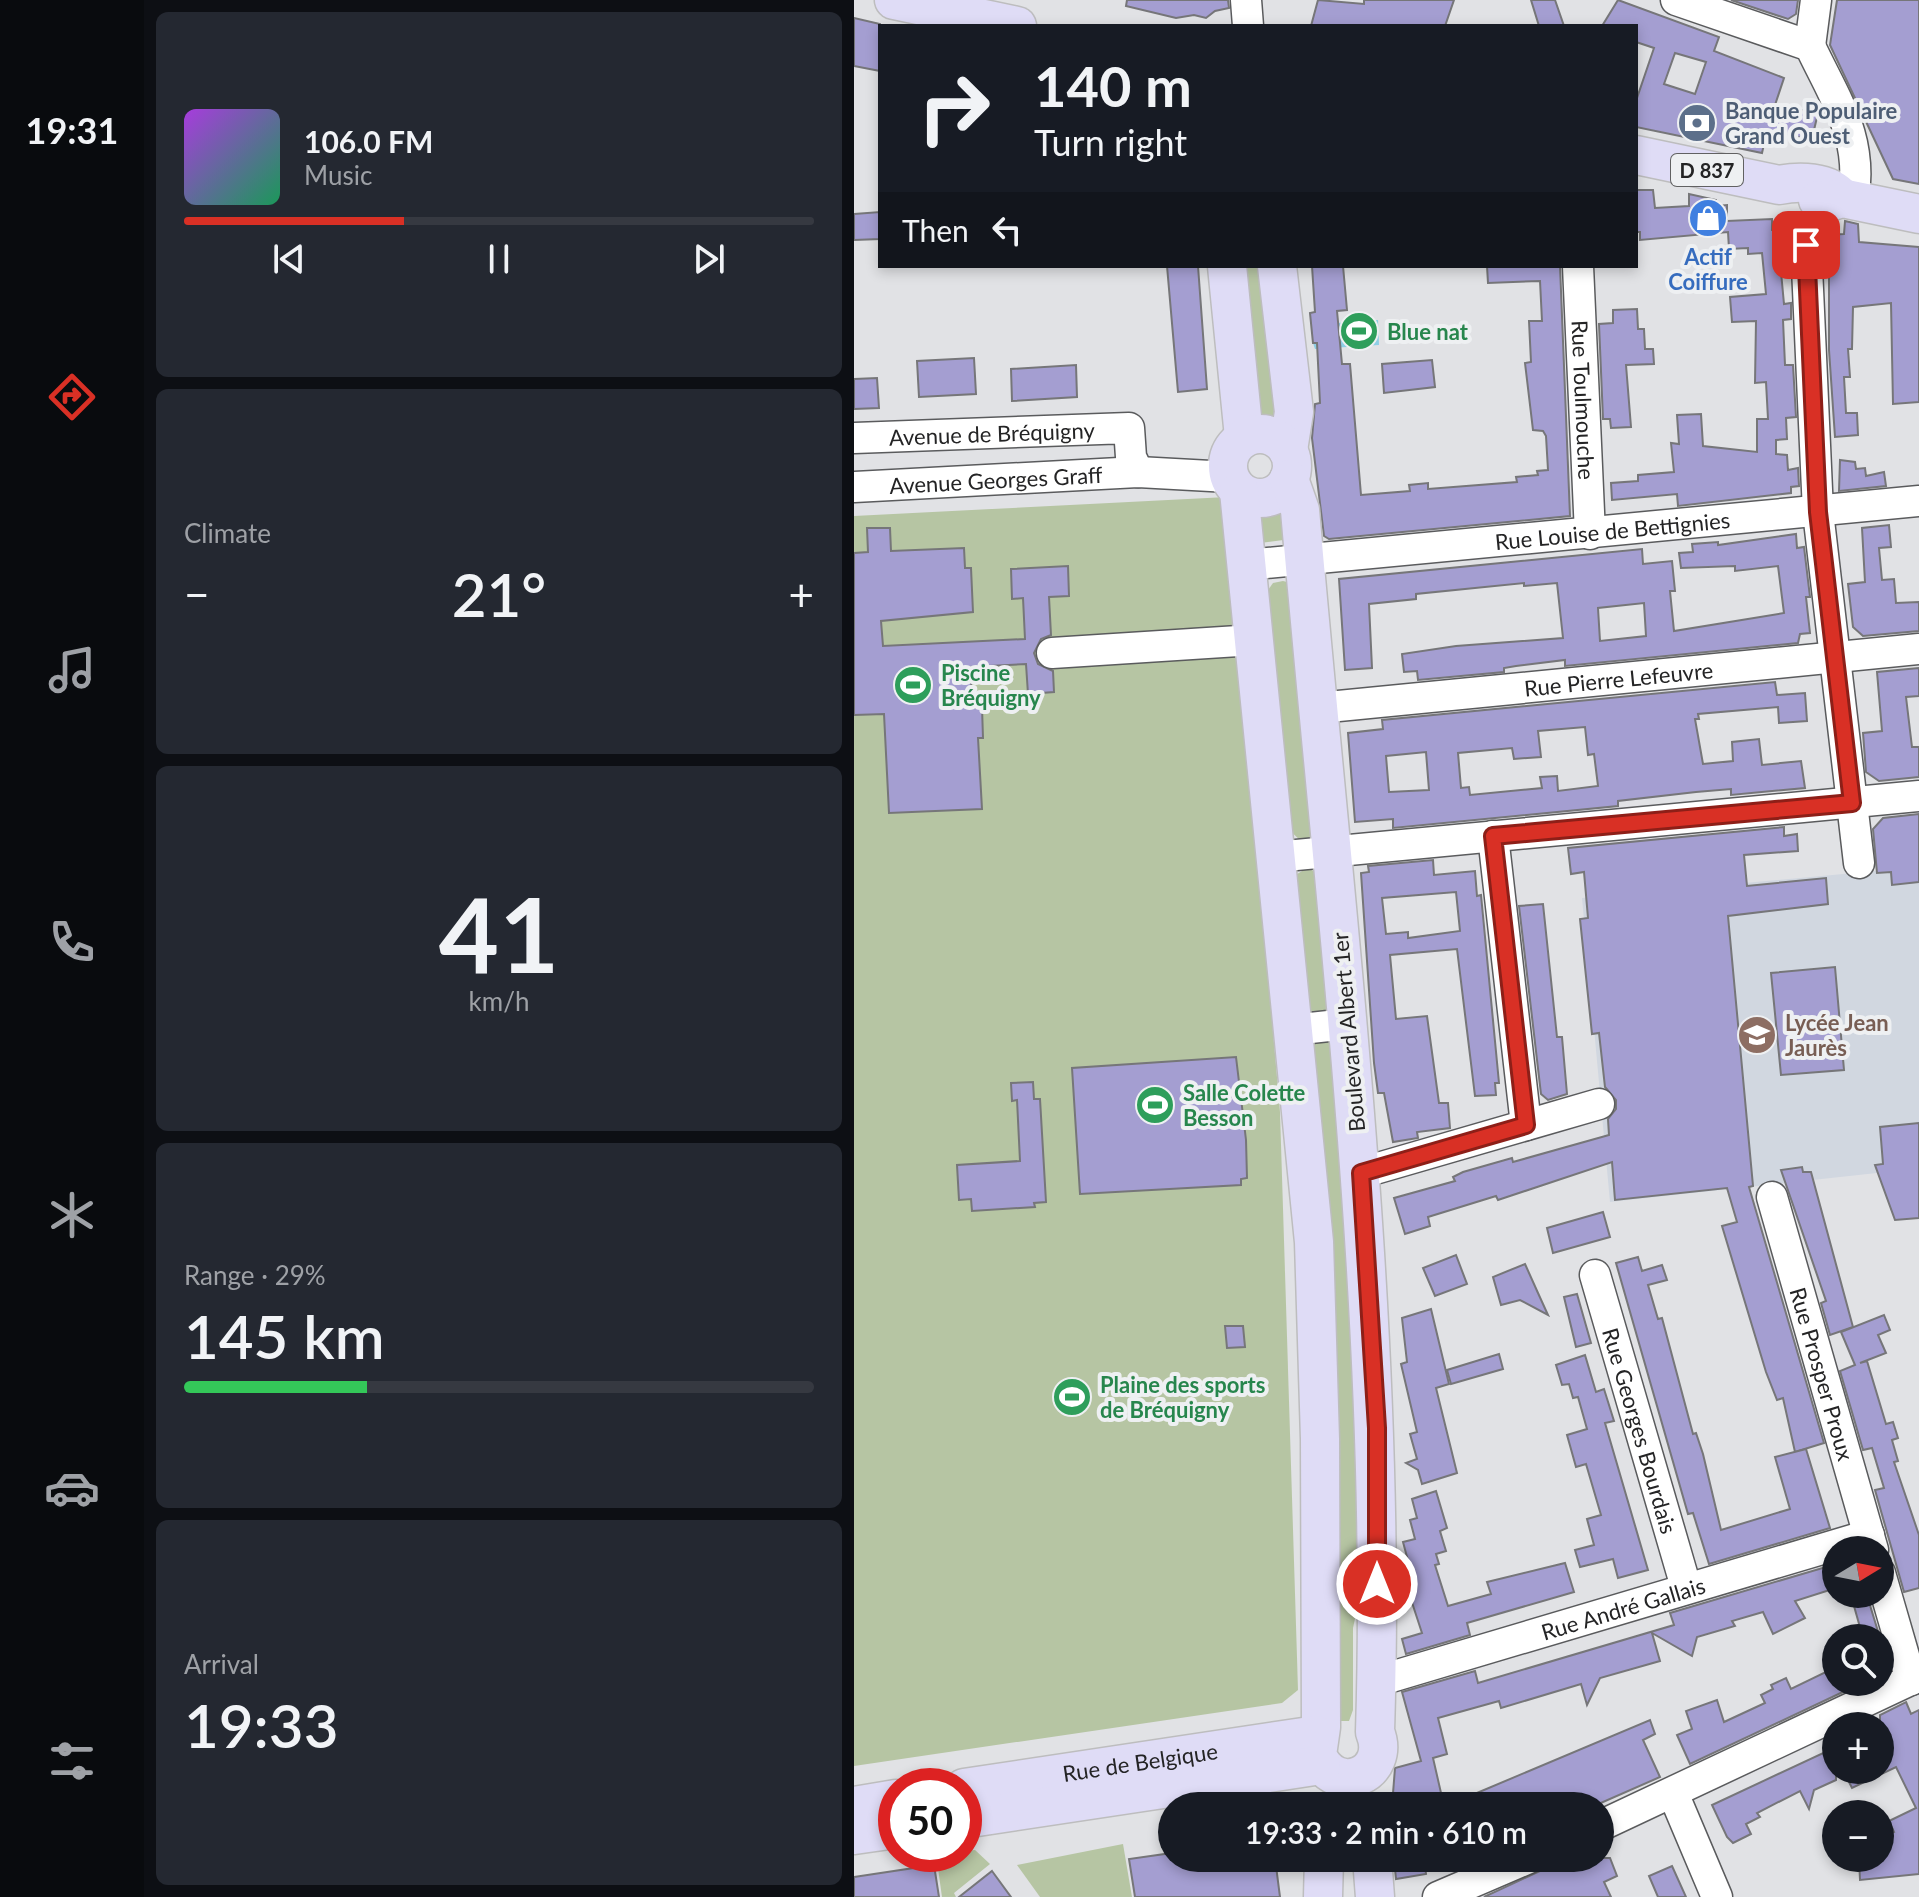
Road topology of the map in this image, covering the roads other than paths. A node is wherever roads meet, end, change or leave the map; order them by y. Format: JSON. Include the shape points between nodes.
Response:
{"nodes":[{"id":1,"x":894,"y":0,"type":"edge"},
{"id":2,"x":1246,"y":0,"type":"edge"},
{"id":3,"x":1676,"y":0,"type":"edge"},
{"id":4,"x":1816,"y":0,"type":"edge"},
{"id":5,"x":1008,"y":24,"type":"edge"},
{"id":6,"x":1248,"y":24,"type":"edge"},
{"id":7,"x":1810,"y":46,"type":"junction"},
{"id":8,"x":1638,"y":155,"type":"edge"},
{"id":9,"x":1847,"y":199,"type":"junction"},
{"id":10,"x":1919,"y":214,"type":"edge"},
{"id":11,"x":1806,"y":245,"type":"dead end"},
{"id":12,"x":1227,"y":268,"type":"edge"},
{"id":13,"x":1277,"y":268,"type":"edge"},
{"id":14,"x":1578,"y":268,"type":"edge"},
{"id":15,"x":854,"y":438,"type":"edge"},
{"id":16,"x":1235,"y":465,"type":"junction"},
{"id":17,"x":1288,"y":465,"type":"junction"},
{"id":18,"x":1138,"y":472,"type":"junction"},
{"id":19,"x":854,"y":487,"type":"edge"},
{"id":20,"x":1919,"y":501,"type":"edge"},
{"id":21,"x":1818,"y":512,"type":"junction"},
{"id":22,"x":1590,"y":534,"type":"junction"},
{"id":23,"x":1304,"y":560,"type":"junction"},
{"id":24,"x":1246,"y":565,"type":"junction"},
{"id":25,"x":1254,"y":640,"type":"junction"},
{"id":26,"x":1919,"y":649,"type":"edge"},
{"id":27,"x":1052,"y":653,"type":"dead end"},
{"id":28,"x":1837,"y":658,"type":"junction"},
{"id":29,"x":1318,"y":708,"type":"junction"},
{"id":30,"x":1919,"y":796,"type":"edge"},
{"id":31,"x":1852,"y":803,"type":"junction"},
{"id":32,"x":1493,"y":836,"type":"junction"},
{"id":33,"x":1332,"y":852,"type":"junction"},
{"id":34,"x":1275,"y":857,"type":"junction"},
{"id":35,"x":1859,"y":863,"type":"dead end"},
{"id":36,"x":1347,"y":1024,"type":"junction"},
{"id":37,"x":1292,"y":1030,"type":"junction"},
{"id":38,"x":1599,"y":1104,"type":"dead end"},
{"id":39,"x":1526,"y":1125,"type":"junction"},
{"id":40,"x":1361,"y":1173,"type":"junction"},
{"id":41,"x":1772,"y":1197,"type":"dead end"},
{"id":42,"x":1595,"y":1275,"type":"dead end"},
{"id":43,"x":1869,"y":1536,"type":"edge"},
{"id":44,"x":1822,"y":1554,"type":"edge"},
{"id":45,"x":1686,"y":1587,"type":"junction"},
{"id":46,"x":1892,"y":1608,"type":"edge"},
{"id":47,"x":1377,"y":1677,"type":"junction"},
{"id":48,"x":1915,"y":1678,"type":"edge"},
{"id":49,"x":1375,"y":1732,"type":"junction"},
{"id":50,"x":1334,"y":1770,"type":"edge"},
{"id":51,"x":982,"y":1787,"type":"edge"},
{"id":52,"x":1673,"y":1793,"type":"junction"},
{"id":53,"x":878,"y":1802,"type":"edge"},
{"id":54,"x":854,"y":1806,"type":"edge"},
{"id":55,"x":982,"y":1817,"type":"edge"},
{"id":56,"x":1614,"y":1820,"type":"edge"},
{"id":57,"x":878,"y":1832,"type":"edge"},
{"id":58,"x":854,"y":1835,"type":"edge"},
{"id":59,"x":1324,"y":1872,"type":"edge"},
{"id":60,"x":1373,"y":1872,"type":"edge"},
{"id":61,"x":1496,"y":1872,"type":"edge"},
{"id":62,"x":1323,"y":1897,"type":"edge"},
{"id":63,"x":1375,"y":1897,"type":"edge"},
{"id":64,"x":1438,"y":1897,"type":"edge"},
{"id":65,"x":1717,"y":1897,"type":"edge"}],
"edges":[{"from":1,"to":5,"type":"main road"},
{"from":2,"to":6,"type":"street"},
{"from":3,"to":7,"type":"street"},
{"from":4,"to":7,"type":"street"},
{"from":7,"to":9,"type":"street","via":[[1853,139],[1858,167]]},
{"from":8,"to":9,"type":"main road","number":"D 837","via":[[1779,185],[1809,199]]},
{"from":9,"to":10,"type":"main road","number":"D 837"},
{"from":11,"to":21,"type":"street"},
{"from":12,"to":16,"type":"main road"},
{"from":13,"to":17,"type":"main road","name":"Boulevard Albert 1er","via":[[1294,412]]},
{"from":14,"to":22,"type":"street","name":"Rue Toulmouche"},
{"from":15,"to":18,"type":"street","name":"Avenue de Bréquigny","via":[[1129,428]]},
{"from":16,"to":17,"type":"main road","via":[[1265,434],[1276,438]]},
{"from":16,"to":17,"type":"main road","via":[[1258,498],[1273,496]]},
{"from":16,"to":18,"type":"street","name":"Avenue Georges Graff"},
{"from":16,"to":24,"type":"main road"},
{"from":17,"to":23,"type":"main road","name":"Boulevard Albert 1er","via":[[1300,510]]},
{"from":18,"to":19,"type":"street","name":"Avenue Georges Graff"},
{"from":20,"to":21,"type":"street","name":"Rue Louise de Bettignies"},
{"from":21,"to":22,"type":"street","name":"Rue Louise de Bettignies"},
{"from":21,"to":28,"type":"street"},
{"from":22,"to":23,"type":"street","name":"Rue Louise de Bettignies"},
{"from":23,"to":24,"type":"street","name":"Rue Louise de Bettignies"},
{"from":23,"to":29,"type":"main road","name":"Boulevard Albert 1er"},
{"from":24,"to":25,"type":"main road"},
{"from":25,"to":27,"type":"street"},
{"from":25,"to":34,"type":"main road"},
{"from":26,"to":28,"type":"street","name":"Rue Pierre Lefeuvre"},
{"from":28,"to":29,"type":"street","name":"Rue Pierre Lefeuvre"},
{"from":28,"to":31,"type":"street"},
{"from":29,"to":33,"type":"main road","name":"Boulevard Albert 1er"},
{"from":30,"to":31,"type":"street"},
{"from":31,"to":32,"type":"street"},
{"from":31,"to":35,"type":"street"},
{"from":32,"to":33,"type":"street"},
{"from":32,"to":39,"type":"street"},
{"from":33,"to":34,"type":"street"},
{"from":33,"to":36,"type":"main road","name":"Boulevard Albert 1er"},
{"from":34,"to":37,"type":"main road"},
{"from":36,"to":37,"type":"street"},
{"from":36,"to":40,"type":"main road","name":"Boulevard Albert 1er"},
{"from":37,"to":50,"type":"main road","via":[[1314,1242]]},
{"from":38,"to":39,"type":"street"},
{"from":39,"to":40,"type":"street"},
{"from":40,"to":47,"type":"main road","name":"Boulevard Albert 1er","via":[[1377,1428]]},
{"from":41,"to":43,"type":"street","name":"Rue Prosper Proux"},
{"from":42,"to":45,"type":"street","name":"Rue Georges Bourdais"},
{"from":44,"to":45,"type":"street","name":"Rue André Gallais"},
{"from":45,"to":47,"type":"street","name":"Rue André Gallais"},
{"from":46,"to":48,"type":"street"},
{"from":47,"to":49,"type":"main road","name":"Boulevard Albert 1er"},
{"from":48,"to":52,"type":"street"},
{"from":49,"to":50,"type":"main road","name":"Boulevard Albert 1er","via":[[1374,1765]]},
{"from":49,"to":50,"type":"main road","via":[[1352,1716],[1333,1720]]},
{"from":50,"to":51,"type":"main road","name":"Rue de Belgique"},
{"from":50,"to":55,"type":"main road","name":"Rue de Belgique"},
{"from":52,"to":56,"type":"street"},
{"from":52,"to":65,"type":"street"},
{"from":53,"to":54,"type":"main road"},
{"from":57,"to":58,"type":"main road"},
{"from":59,"to":62,"type":"main road"},
{"from":60,"to":63,"type":"main road"},
{"from":61,"to":64,"type":"street"}]}
